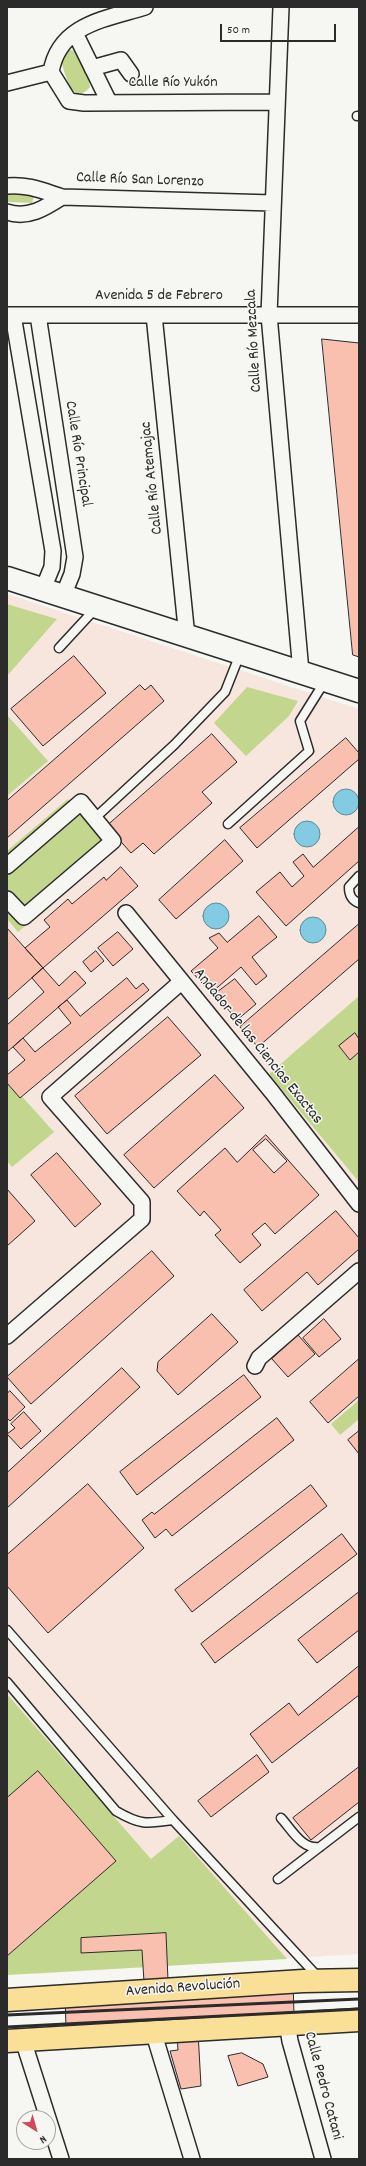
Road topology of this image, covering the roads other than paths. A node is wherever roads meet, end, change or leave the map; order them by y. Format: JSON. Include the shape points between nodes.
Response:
{"nodes":[{"id":1,"x":145,"y":7,"type":"edge"},
{"id":2,"x":281,"y":7,"type":"edge"},
{"id":3,"x":75,"y":33,"type":"junction"},
{"id":4,"x":92,"y":68,"type":"junction"},
{"id":5,"x":51,"y":72,"type":"junction"},
{"id":6,"x":131,"y":74,"type":"dead end"},
{"id":7,"x":7,"y":83,"type":"edge"},
{"id":8,"x":109,"y":102,"type":"junction"},
{"id":9,"x":277,"y":102,"type":"junction"},
{"id":10,"x":7,"y":186,"type":"edge"},
{"id":11,"x":62,"y":197,"type":"junction"},
{"id":12,"x":273,"y":203,"type":"junction"},
{"id":13,"x":7,"y":212,"type":"edge"},
{"id":14,"x":10,"y":315,"type":"edge"},
{"id":15,"x":38,"y":315,"type":"junction"},
{"id":16,"x":154,"y":315,"type":"junction"},
{"id":17,"x":269,"y":315,"type":"junction"},
{"id":18,"x":359,"y":315,"type":"edge"},
{"id":19,"x":7,"y":578,"type":"edge"},
{"id":20,"x":43,"y":589,"type":"junction"},
{"id":21,"x":63,"y":596,"type":"junction"},
{"id":22,"x":97,"y":607,"type":"junction"},
{"id":23,"x":187,"y":636,"type":"junction"},
{"id":24,"x":59,"y":648,"type":"dead end"},
{"id":25,"x":241,"y":653,"type":"junction"},
{"id":26,"x":300,"y":672,"type":"junction"},
{"id":27,"x":325,"y":680,"type":"junction"},
{"id":28,"x":359,"y":691,"type":"edge"},
{"id":29,"x":95,"y":818,"type":"junction"},
{"id":30,"x":228,"y":824,"type":"dead end"},
{"id":31,"x":7,"y":866,"type":"edge"},
{"id":32,"x":359,"y":876,"type":"edge"},
{"id":33,"x":7,"y":899,"type":"edge"},
{"id":34,"x":359,"y":904,"type":"edge"},
{"id":35,"x":126,"y":913,"type":"dead end"},
{"id":36,"x":182,"y":982,"type":"junction"},
{"id":37,"x":359,"y":1204,"type":"edge"},
{"id":38,"x":359,"y":1271,"type":"edge"},
{"id":39,"x":7,"y":1336,"type":"edge"},
{"id":40,"x":255,"y":1366,"type":"dead end"},
{"id":41,"x":7,"y":1630,"type":"edge"},
{"id":42,"x":7,"y":1682,"type":"edge"},
{"id":43,"x":359,"y":1817,"type":"edge"},
{"id":44,"x":281,"y":1818,"type":"dead end"},
{"id":45,"x":173,"y":1820,"type":"junction"},
{"id":46,"x":320,"y":1847,"type":"junction"},
{"id":47,"x":278,"y":1879,"type":"dead end"},
{"id":48,"x":321,"y":1980,"type":"junction"},
{"id":49,"x":359,"y":1980,"type":"edge"},
{"id":50,"x":7,"y":2000,"type":"edge"},
{"id":51,"x":359,"y":2020,"type":"edge"},
{"id":52,"x":287,"y":2023,"type":"junction"},
{"id":53,"x":153,"y":2031,"type":"junction"},
{"id":54,"x":15,"y":2040,"type":"edge"},
{"id":55,"x":61,"y":2159,"type":"edge"},
{"id":56,"x":192,"y":2159,"type":"edge"},
{"id":57,"x":323,"y":2159,"type":"edge"}],
"edges":[{"from":1,"to":3,"type":"street","via":[[84,25]]},
{"from":2,"to":9,"type":"street","name":"Calle Río Mezcala"},
{"from":3,"to":4,"type":"street"},
{"from":3,"to":5,"type":"street","via":[[56,54]]},
{"from":4,"to":6,"type":"street","via":[[121,60]]},
{"from":4,"to":8,"type":"street"},
{"from":5,"to":7,"type":"street"},
{"from":5,"to":8,"type":"street","name":"Calle Río Yukón","via":[[69,101]]},
{"from":8,"to":9,"type":"street","name":"Calle Río Yukón"},
{"from":9,"to":12,"type":"street","name":"Calle Río Mezcala"},
{"from":10,"to":11,"type":"street","name":"Calle Río San Lorenzo","via":[[37,188]]},
{"from":11,"to":12,"type":"street","name":"Calle Río San Lorenzo"},
{"from":11,"to":13,"type":"street","via":[[39,211],[23,214]]},
{"from":12,"to":17,"type":"street","name":"Calle Río Mezcala"},
{"from":14,"to":15,"type":"street","name":"Avenida 5 de Febrero"},
{"from":14,"to":20,"type":"street","via":[[53,551],[52,567]]},
{"from":15,"to":16,"type":"street","name":"Avenida 5 de Febrero"},
{"from":15,"to":21,"type":"street","name":"Calle Río Principal","via":[[75,557],[72,574]]},
{"from":16,"to":17,"type":"street","name":"Avenida 5 de Febrero"},
{"from":16,"to":23,"type":"street","name":"Calle Río Atemajac"},
{"from":17,"to":18,"type":"street","name":"Avenida 5 de Febrero"},
{"from":17,"to":26,"type":"street","name":"Calle Río Mezcala"},
{"from":19,"to":20,"type":"main road"},
{"from":20,"to":21,"type":"main road"},
{"from":21,"to":22,"type":"main road"},
{"from":22,"to":23,"type":"main road"},
{"from":22,"to":24,"type":"lane"},
{"from":23,"to":25,"type":"main road"},
{"from":25,"to":26,"type":"main road"},
{"from":25,"to":29,"type":"lane","via":[[225,692],[174,745]]},
{"from":26,"to":27,"type":"main road"},
{"from":27,"to":28,"type":"main road"},
{"from":27,"to":30,"type":"lane","via":[[300,721],[309,751]]},
{"from":29,"to":31,"type":"street","via":[[81,802]]},
{"from":29,"to":33,"type":"street","via":[[113,841],[24,917]]},
{"from":32,"to":34,"type":"lane","via":[[349,887],[349,895]]},
{"from":35,"to":36,"type":"street","name":"Andador de las Ciencias Exactas"},
{"from":36,"to":37,"type":"street","name":"Andador de las Ciencias Exactas"},
{"from":36,"to":39,"type":"street","via":[[50,1097],[142,1202],[142,1219]]},
{"from":38,"to":40,"type":"street","via":[[259,1358]]},
{"from":41,"to":45,"type":"lane"},
{"from":42,"to":45,"type":"lane","via":[[116,1811],[133,1821],[148,1824]]},
{"from":43,"to":46,"type":"lane"},
{"from":44,"to":46,"type":"lane","via":[[306,1846],[312,1849]]},
{"from":45,"to":48,"type":"lane"},
{"from":46,"to":47,"type":"lane"},
{"from":48,"to":49,"type":"main road","name":"Avenida Revolución"},
{"from":48,"to":50,"type":"main road","name":"Avenida Revolución"},
{"from":51,"to":52,"type":"main road"},
{"from":52,"to":53,"type":"main road"},
{"from":52,"to":57,"type":"street","name":"Calle Pedro Catani"},
{"from":53,"to":54,"type":"main road"},
{"from":53,"to":56,"type":"street"},
{"from":54,"to":55,"type":"street"}]}
